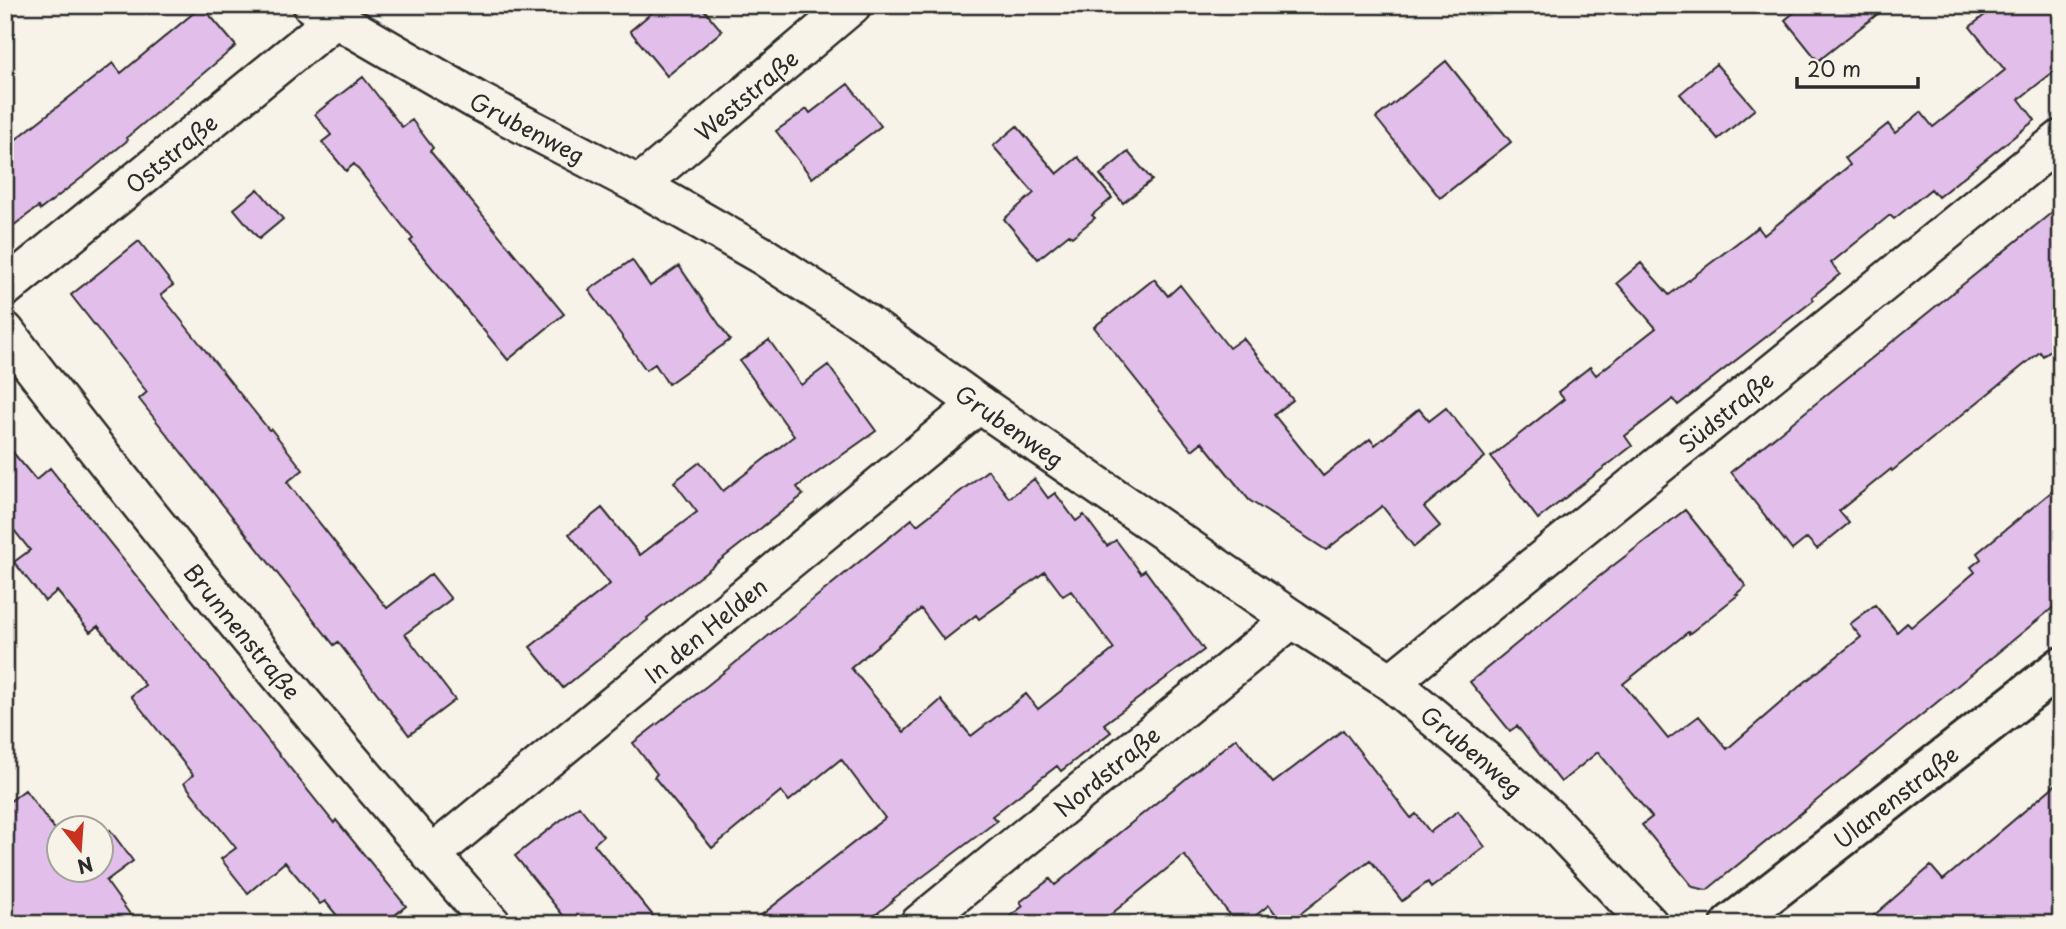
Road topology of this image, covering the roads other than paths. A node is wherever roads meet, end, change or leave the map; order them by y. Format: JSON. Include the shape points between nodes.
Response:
{"nodes":[{"id":1,"x":852,"y":5,"type":"edge"},
{"id":2,"x":324,"y":12,"type":"edge"},
{"id":3,"x":2061,"y":139,"type":"edge"},
{"id":4,"x":639,"y":185,"type":"junction"},
{"id":5,"x":5,"y":288,"type":"edge"},
{"id":6,"x":5,"y":331,"type":"edge"},
{"id":7,"x":979,"y":404,"type":"junction"},
{"id":8,"x":1292,"y":619,"type":"junction"},
{"id":9,"x":2061,"y":667,"type":"edge"},
{"id":10,"x":1391,"y":682,"type":"junction"},
{"id":11,"x":431,"y":855,"type":"junction"},
{"id":12,"x":492,"y":924,"type":"edge"},
{"id":13,"x":919,"y":924,"type":"edge"},
{"id":14,"x":1649,"y":924,"type":"edge"},
{"id":15,"x":1731,"y":924,"type":"edge"}],
"edges":[{"from":1,"to":4,"type":"street","name":"Weststraße"},
{"from":2,"to":4,"type":"street","name":"Grubenweg","via":[[476,100]]},
{"from":2,"to":5,"type":"street","name":"Oststraße"},
{"from":3,"to":10,"type":"street","name":"Südstraße"},
{"from":4,"to":7,"type":"street","name":"Grubenweg","via":[[763,256]]},
{"from":6,"to":11,"type":"street","name":"Brunnenstraße","via":[[199,578]]},
{"from":7,"to":8,"type":"street","name":"Grubenweg"},
{"from":7,"to":11,"type":"street","name":"In den Helden"},
{"from":8,"to":10,"type":"street","name":"Grubenweg"},
{"from":8,"to":13,"type":"street","name":"Nordstraße"},
{"from":9,"to":15,"type":"street","name":"Ulanenstraße"},
{"from":10,"to":14,"type":"street","name":"Grubenweg","via":[[1551,820]]},
{"from":11,"to":12,"type":"street","name":"Brunnenstraße"}]}
